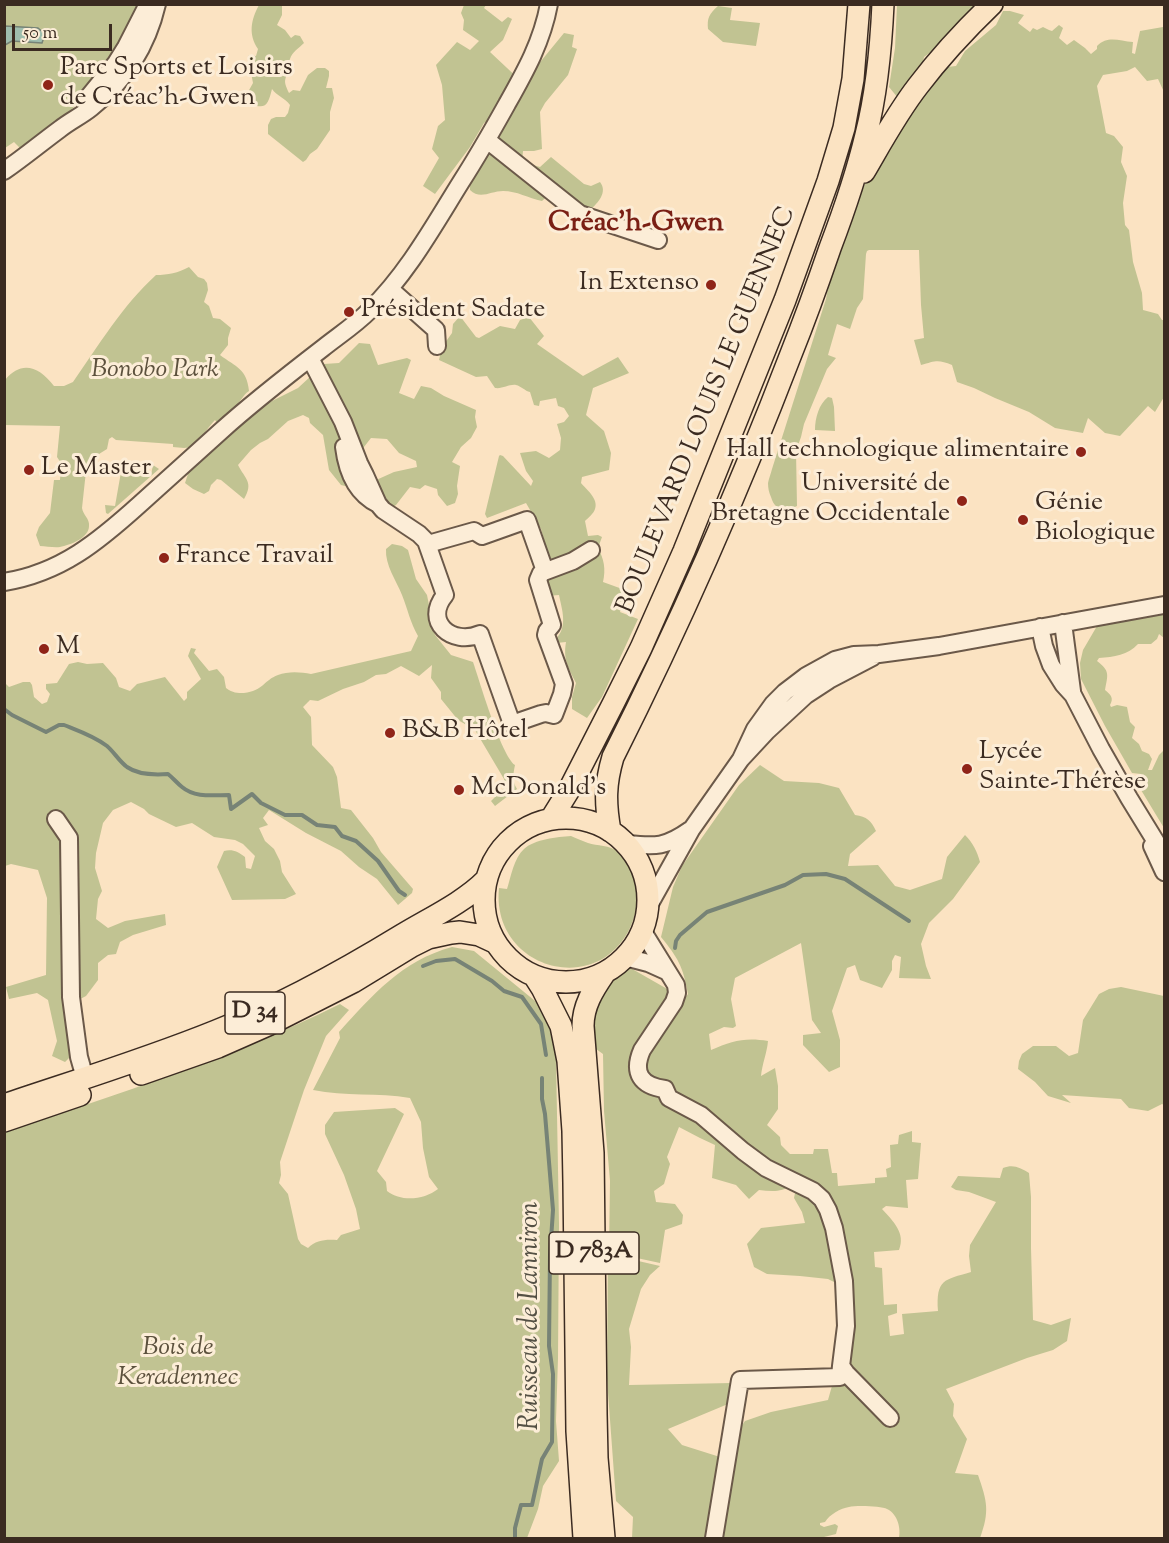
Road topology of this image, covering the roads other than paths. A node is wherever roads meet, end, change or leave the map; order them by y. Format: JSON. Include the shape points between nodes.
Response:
{"nodes":[{"id":1,"x":157,"y":4,"type":"edge"},
{"id":2,"x":549,"y":4,"type":"edge"},
{"id":3,"x":848,"y":4,"type":"edge"},
{"id":4,"x":859,"y":4,"type":"edge"},
{"id":5,"x":883,"y":4,"type":"edge"},
{"id":6,"x":992,"y":4,"type":"edge"},
{"id":7,"x":144,"y":11,"type":"edge"},
{"id":8,"x":146,"y":51,"type":"junction"},
{"id":9,"x":116,"y":63,"type":"junction"},
{"id":10,"x":137,"y":74,"type":"dead end"},
{"id":11,"x":63,"y":127,"type":"junction"},
{"id":12,"x":487,"y":141,"type":"junction"},
{"id":13,"x":4,"y":171,"type":"edge"},
{"id":14,"x":847,"y":201,"type":"junction"},
{"id":15,"x":815,"y":217,"type":"junction"},
{"id":16,"x":658,"y":240,"type":"dead end"},
{"id":17,"x":390,"y":289,"type":"junction"},
{"id":18,"x":437,"y":346,"type":"dead end"},
{"id":19,"x":310,"y":358,"type":"junction"},
{"id":20,"x":428,"y":544,"type":"junction"},
{"id":21,"x":591,"y":550,"type":"dead end"},
{"id":22,"x":545,"y":571,"type":"junction"},
{"id":23,"x":4,"y":582,"type":"edge"},
{"id":24,"x":1164,"y":605,"type":"edge"},
{"id":25,"x":1063,"y":623,"type":"junction"},
{"id":26,"x":1040,"y":627,"type":"junction"},
{"id":27,"x":1073,"y":695,"type":"junction"},
{"id":28,"x":1139,"y":814,"type":"junction"},
{"id":29,"x":56,"y":819,"type":"dead end"},
{"id":30,"x":551,"y":819,"type":"junction"},
{"id":31,"x":691,"y":830,"type":"junction"},
{"id":32,"x":610,"y":831,"type":"junction"},
{"id":33,"x":628,"y":844,"type":"junction"},
{"id":34,"x":1164,"y":855,"type":"edge"},
{"id":35,"x":1164,"y":872,"type":"edge"},
{"id":36,"x":486,"y":880,"type":"junction"},
{"id":37,"x":648,"y":907,"type":"junction"},
{"id":38,"x":642,"y":930,"type":"junction"},
{"id":39,"x":494,"y":942,"type":"junction"},
{"id":40,"x":625,"y":957,"type":"junction"},
{"id":41,"x":668,"y":972,"type":"junction"},
{"id":42,"x":604,"y":974,"type":"junction"},
{"id":43,"x":535,"y":977,"type":"junction"},
{"id":44,"x":85,"y":1078,"type":"junction"},
{"id":45,"x":4,"y":1105,"type":"edge"},
{"id":46,"x":4,"y":1121,"type":"edge"},
{"id":47,"x":841,"y":1366,"type":"junction"},
{"id":48,"x":890,"y":1418,"type":"dead end"},
{"id":49,"x":584,"y":1539,"type":"edge"},
{"id":50,"x":604,"y":1539,"type":"edge"},
{"id":51,"x":714,"y":1539,"type":"edge"}],
"edges":[{"from":1,"to":8,"type":"street"},
{"from":2,"to":12,"type":"street","via":[[529,65]]},
{"from":3,"to":15,"type":"main road","via":[[841,82]]},
{"from":4,"to":15,"type":"main road","name":"BOULEVARD LOUIS LE GUENNEC","via":[[849,104],[837,155]]},
{"from":5,"to":14,"type":"main road","name":"BOULEVARD LOUIS LE GUENNEC","via":[[874,99]]},
{"from":6,"to":14,"type":"main road","via":[[948,48],[917,87]]},
{"from":7,"to":8,"type":"street"},
{"from":7,"to":9,"type":"street"},
{"from":8,"to":9,"type":"street"},
{"from":8,"to":10,"type":"street"},
{"from":8,"to":11,"type":"street","via":[[105,95]]},
{"from":9,"to":11,"type":"street"},
{"from":11,"to":13,"type":"street"},
{"from":12,"to":16,"type":"street","via":[[580,214]]},
{"from":12,"to":17,"type":"street"},
{"from":14,"to":32,"type":"main road","name":"BOULEVARD LOUIS LE GUENNEC","via":[[743,475],[678,625],[613,757],[606,791]]},
{"from":15,"to":30,"type":"main road","name":"BOULEVARD LOUIS LE GUENNEC","via":[[684,551],[622,685]]},
{"from":17,"to":18,"type":"street","via":[[436,330]]},
{"from":17,"to":19,"type":"street","via":[[360,319]]},
{"from":19,"to":20,"type":"street","via":[[378,504]]},
{"from":19,"to":23,"type":"street","via":[[235,418],[91,546],[50,568]]},
{"from":20,"to":22,"type":"street","via":[[474,531],[482,536],[527,520]]},
{"from":20,"to":22,"type":"street","via":[[445,595],[437,618],[446,631],[457,637],[480,634],[512,724],[546,713],[554,715],[564,689],[546,635],[552,625],[538,580]]},
{"from":21,"to":22,"type":"street"},
{"from":24,"to":25,"type":"street"},
{"from":25,"to":26,"type":"street"},
{"from":25,"to":27,"type":"street"},
{"from":26,"to":27,"type":"street","via":[[1047,658]]},
{"from":26,"to":31,"type":"street","via":[[939,646],[854,655],[814,670],[773,704],[741,759]]},
{"from":27,"to":28,"type":"street"},
{"from":28,"to":34,"type":"street"},
{"from":28,"to":35,"type":"street"},
{"from":29,"to":44,"type":"street","via":[[69,838],[71,997],[78,1057]]},
{"from":30,"to":32,"type":"main road","via":[[582,819]]},
{"from":30,"to":36,"type":"main road","via":[[536,823],[509,840],[499,851]]},
{"from":31,"to":33,"type":"street","via":[[659,846]]},
{"from":31,"to":37,"type":"street"},
{"from":32,"to":33,"type":"main road"},
{"from":33,"to":37,"type":"main road","via":[[644,873]]},
{"from":36,"to":39,"type":"main road","via":[[484,912]]},
{"from":36,"to":44,"type":"main road","number":"D 34","via":[[391,942],[292,995],[217,1031]]},
{"from":37,"to":38,"type":"main road"},
{"from":38,"to":40,"type":"main road"},
{"from":38,"to":41,"type":"street"},
{"from":39,"to":43,"type":"main road","via":[[512,963]]},
{"from":39,"to":46,"type":"main road","number":"D 34","via":[[460,932],[428,938],[326,996],[244,1036]]},
{"from":40,"to":41,"type":"street"},
{"from":40,"to":42,"type":"main road"},
{"from":41,"to":47,"type":"street","via":[[677,993],[638,1059],[641,1078],[665,1089],[669,1098],[702,1115],[766,1168],[822,1198],[834,1228],[844,1281],[846,1326]]},
{"from":42,"to":43,"type":"main road","via":[[570,983]]},
{"from":42,"to":50,"type":"main road","number":"D 783A","via":[[588,999],[583,1026],[593,1153],[597,1458]]},
{"from":43,"to":49,"type":"main road","number":"D 783A","via":[[561,1026],[568,1061],[573,1141],[577,1431]]},
{"from":44,"to":45,"type":"main road","number":"D 34"},
{"from":47,"to":48,"type":"street"},
{"from":47,"to":51,"type":"street","via":[[840,1377],[740,1380]]}]}
